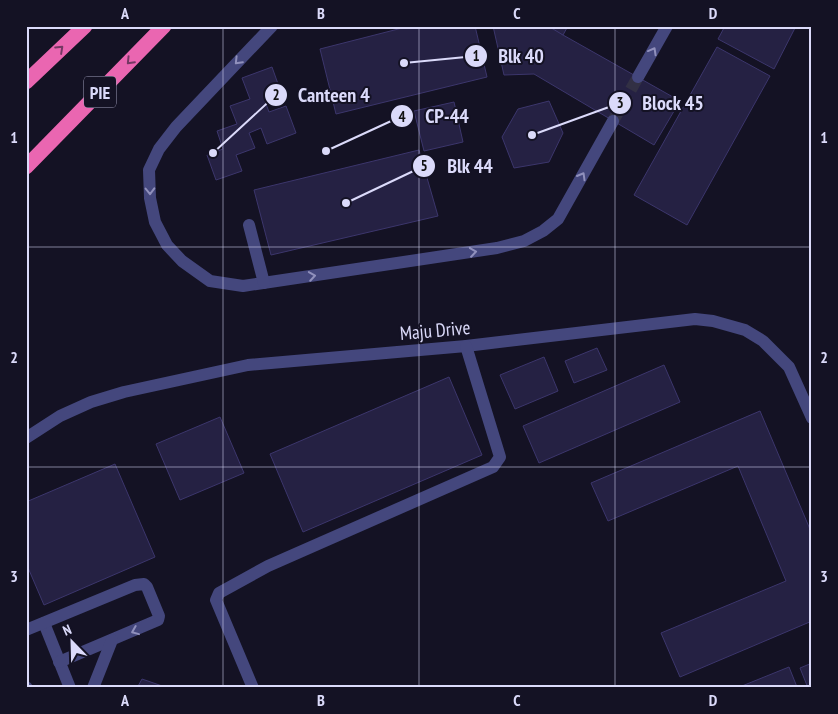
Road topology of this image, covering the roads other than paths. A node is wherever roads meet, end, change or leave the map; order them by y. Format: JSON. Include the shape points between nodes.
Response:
{"nodes":[{"id":1,"x":85,"y":26,"type":"edge"},
{"id":2,"x":164,"y":26,"type":"edge"},
{"id":3,"x":272,"y":26,"type":"edge"},
{"id":4,"x":667,"y":26,"type":"edge"},
{"id":5,"x":638,"y":76,"type":"tunnel mouth"},
{"id":6,"x":26,"y":82,"type":"edge"},
{"id":7,"x":613,"y":121,"type":"tunnel mouth"},
{"id":8,"x":26,"y":167,"type":"edge"},
{"id":9,"x":249,"y":225,"type":"dead end"},
{"id":10,"x":264,"y":283,"type":"junction"},
{"id":11,"x":466,"y":346,"type":"junction"},
{"id":12,"x":812,"y":418,"type":"edge"},
{"id":13,"x":26,"y":438,"type":"edge"},
{"id":14,"x":44,"y":623,"type":"junction"},
{"id":15,"x":26,"y":630,"type":"edge"},
{"id":16,"x":112,"y":640,"type":"junction"},
{"id":17,"x":59,"y":662,"type":"junction"},
{"id":18,"x":70,"y":688,"type":"edge"},
{"id":19,"x":93,"y":688,"type":"edge"},
{"id":20,"x":253,"y":688,"type":"edge"}],
"edges":[{"from":6,"to":1,"type":"highway","one_way":true},
{"from":2,"to":8,"type":"highway","number":"PIE","one_way":true},
{"from":3,"to":10,"type":"lane","one_way":true,"via":[[176,126],[159,149],[150,170],[150,198],[155,222],[167,245],[182,261],[210,281],[243,286]]},
{"from":5,"to":4,"type":"lane","one_way":true},
{"from":10,"to":7,"type":"lane","one_way":true,"via":[[497,248],[524,241],[558,219]]},
{"from":9,"to":10,"type":"lane"},
{"from":11,"to":12,"type":"lane","name":"Maju Drive","via":[[695,319],[713,322],[745,330],[763,341],[783,360]]},
{"from":11,"to":13,"type":"lane","name":"Maju Drive","via":[[248,366],[195,376],[91,402],[60,416]]},
{"from":11,"to":20,"type":"lane","via":[[500,457],[496,464],[268,566],[219,593],[216,600]]},
{"from":14,"to":15,"type":"lane"},
{"from":14,"to":16,"type":"lane","one_way":true,"via":[[144,584],[158,620]]},
{"from":14,"to":17,"type":"lane"},
{"from":16,"to":17,"type":"lane"},
{"from":16,"to":19,"type":"lane"},
{"from":17,"to":18,"type":"lane"}]}
